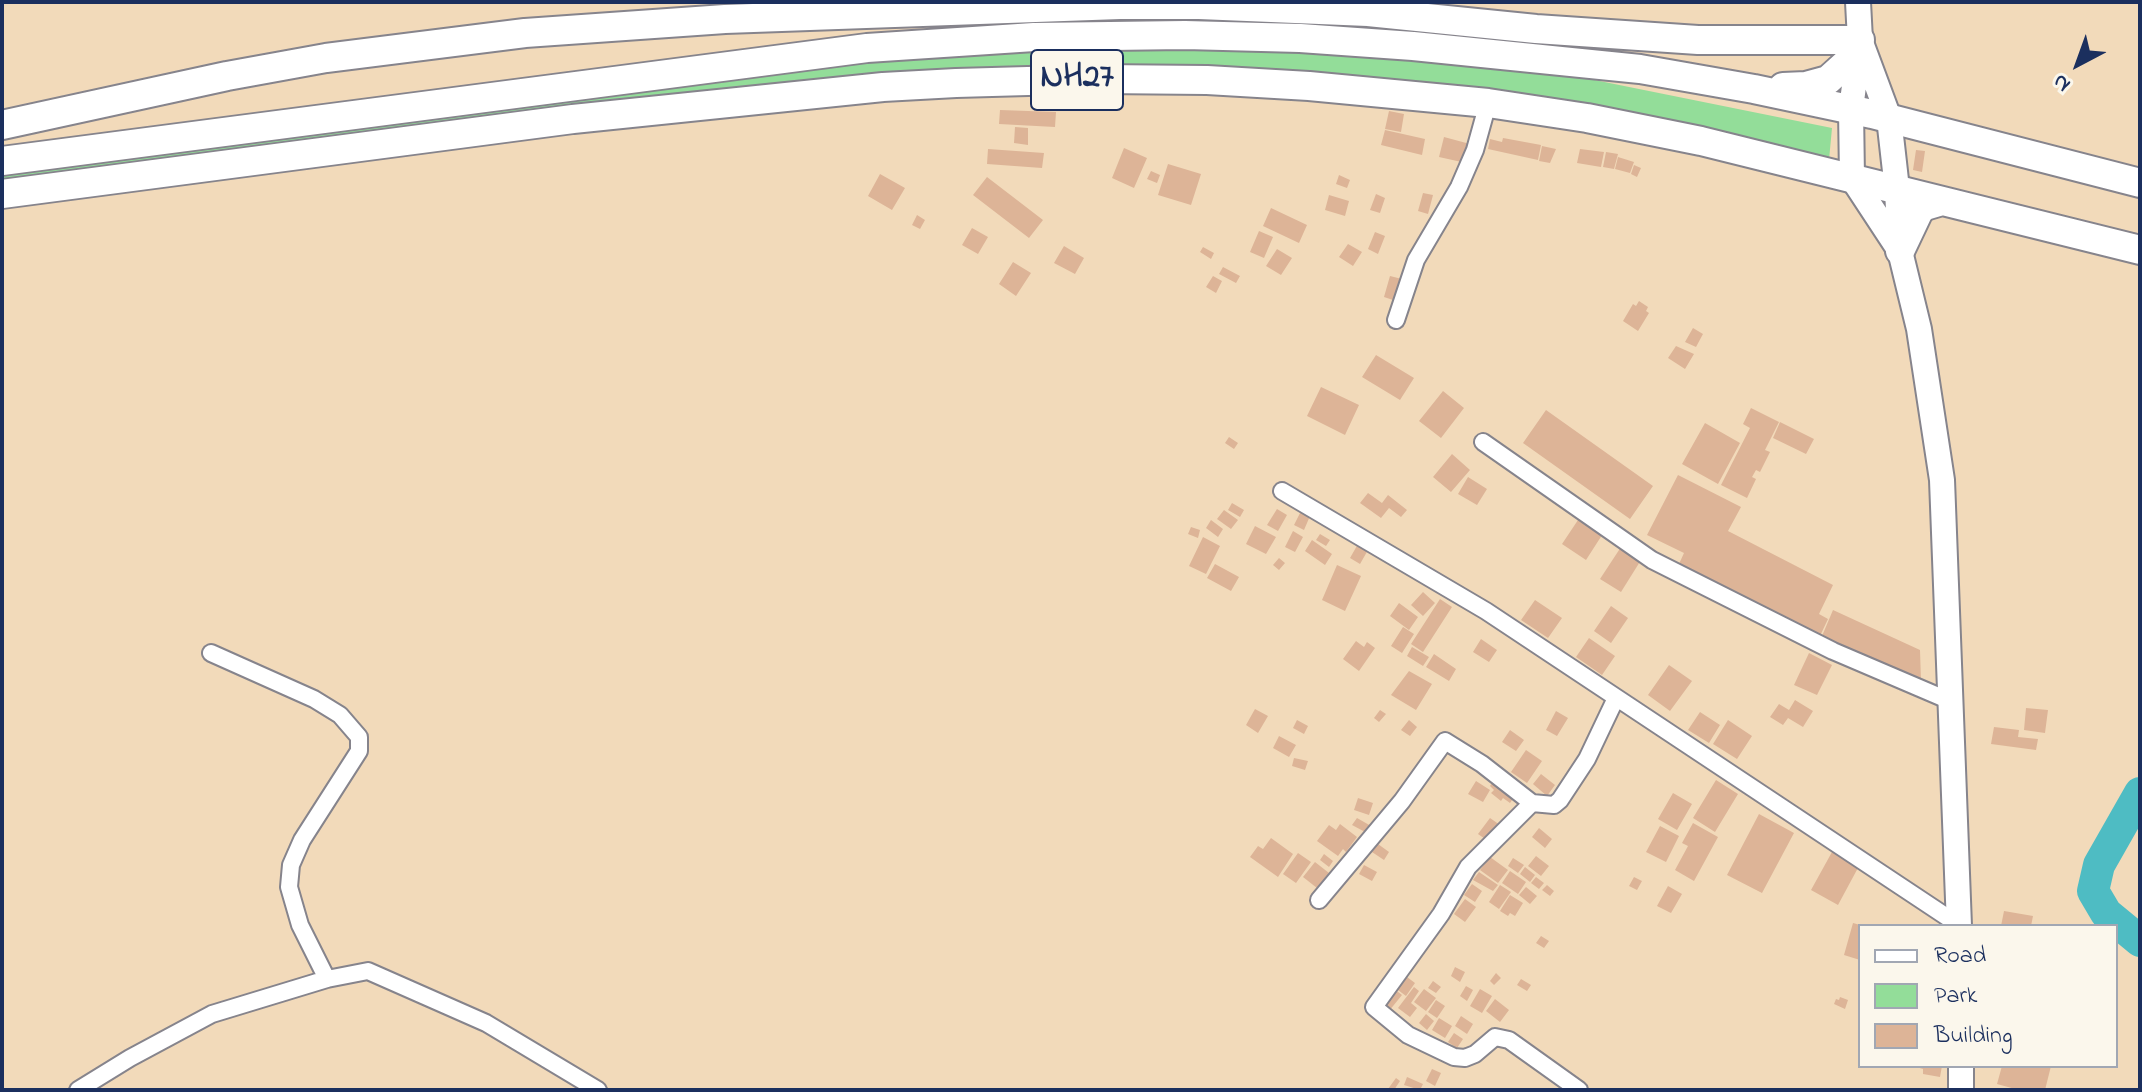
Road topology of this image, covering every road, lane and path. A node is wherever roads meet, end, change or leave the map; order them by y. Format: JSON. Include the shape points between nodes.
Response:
{"nodes":[{"id":1,"x":1858,"y":2,"type":"edge"},
{"id":2,"x":1860,"y":40,"type":"junction"},
{"id":3,"x":1754,"y":89,"type":"junction"},
{"id":4,"x":1488,"y":103,"type":"junction"},
{"id":5,"x":1851,"y":109,"type":"junction"},
{"id":6,"x":1889,"y":118,"type":"junction"},
{"id":7,"x":2,"y":125,"type":"edge"},
{"id":8,"x":2,"y":161,"type":"edge"},
{"id":9,"x":1852,"y":178,"type":"junction"},
{"id":10,"x":2140,"y":183,"type":"edge"},
{"id":11,"x":1897,"y":189,"type":"junction"},
{"id":12,"x":2,"y":194,"type":"edge"},
{"id":13,"x":1942,"y":201,"type":"junction"},
{"id":14,"x":2140,"y":250,"type":"edge"},
{"id":15,"x":1900,"y":251,"type":"junction"},
{"id":16,"x":1396,"y":320,"type":"dead end"},
{"id":17,"x":1483,"y":442,"type":"dead end"},
{"id":18,"x":1282,"y":491,"type":"dead end"},
{"id":19,"x":211,"y":653,"type":"dead end"},
{"id":20,"x":1616,"y":698,"type":"junction"},
{"id":21,"x":1950,"y":701,"type":"junction"},
{"id":22,"x":1532,"y":803,"type":"junction"},
{"id":23,"x":1319,"y":900,"type":"dead end"},
{"id":24,"x":1957,"y":924,"type":"edge"},
{"id":25,"x":1959,"y":924,"type":"edge"},
{"id":26,"x":327,"y":979,"type":"junction"},
{"id":27,"x":1961,"y":1068,"type":"edge"},
{"id":28,"x":78,"y":1090,"type":"edge"},
{"id":29,"x":598,"y":1090,"type":"edge"},
{"id":30,"x":1579,"y":1090,"type":"edge"},
{"id":31,"x":1961,"y":1090,"type":"edge"}],
"edges":[{"from":1,"to":2,"type":"main road"},
{"from":2,"to":3,"type":"highway","via":[[1849,61],[1828,80]]},
{"from":2,"to":5,"type":"main road"},
{"from":2,"to":6,"type":"main road"},
{"from":2,"to":7,"type":"highway","via":[[1617,36],[1368,12],[1199,5],[725,19],[525,33],[326,58]]},
{"from":3,"to":5,"type":"highway","number":"NH27"},
{"from":3,"to":8,"type":"highway","number":"NH27","via":[[1640,69],[1386,44],[1202,35],[1034,37],[821,53]]},
{"from":4,"to":9,"type":"highway","number":"NH27","via":[[1701,141]]},
{"from":4,"to":12,"type":"highway","number":"NH27","via":[[1207,80],[883,87],[573,119]]},
{"from":4,"to":16,"type":"street","via":[[1475,150],[1416,260]]},
{"from":5,"to":6,"type":"highway","number":"NH27"},
{"from":5,"to":9,"type":"main road"},
{"from":6,"to":10,"type":"highway","number":"NH27"},
{"from":6,"to":11,"type":"main road"},
{"from":9,"to":11,"type":"highway","number":"NH27"},
{"from":9,"to":15,"type":"main road"},
{"from":11,"to":13,"type":"highway","number":"NH27"},
{"from":11,"to":15,"type":"main road"},
{"from":13,"to":14,"type":"highway","number":"NH27"},
{"from":13,"to":15,"type":"highway","via":[[1919,211]]},
{"from":15,"to":21,"type":"main road","via":[[1919,329],[1942,480]]},
{"from":17,"to":21,"type":"street","via":[[1652,560],[1833,651]]},
{"from":18,"to":20,"type":"street","via":[[1486,611]]},
{"from":19,"to":26,"type":"street","via":[[314,699],[340,715],[359,737],[359,751],[291,865],[289,887],[300,925]]},
{"from":20,"to":22,"type":"street","via":[[1560,800],[1547,806]]},
{"from":20,"to":24,"type":"street"},
{"from":21,"to":25,"type":"main road"},
{"from":22,"to":23,"type":"street","via":[[1445,741]]},
{"from":22,"to":30,"type":"street","via":[[1468,867],[1374,1007],[1408,1035],[1454,1057],[1475,1054],[1495,1037],[1509,1040]]},
{"from":26,"to":28,"type":"street","via":[[212,1014]]},
{"from":26,"to":29,"type":"street","via":[[368,971],[486,1023]]},
{"from":27,"to":31,"type":"main road"}]}
